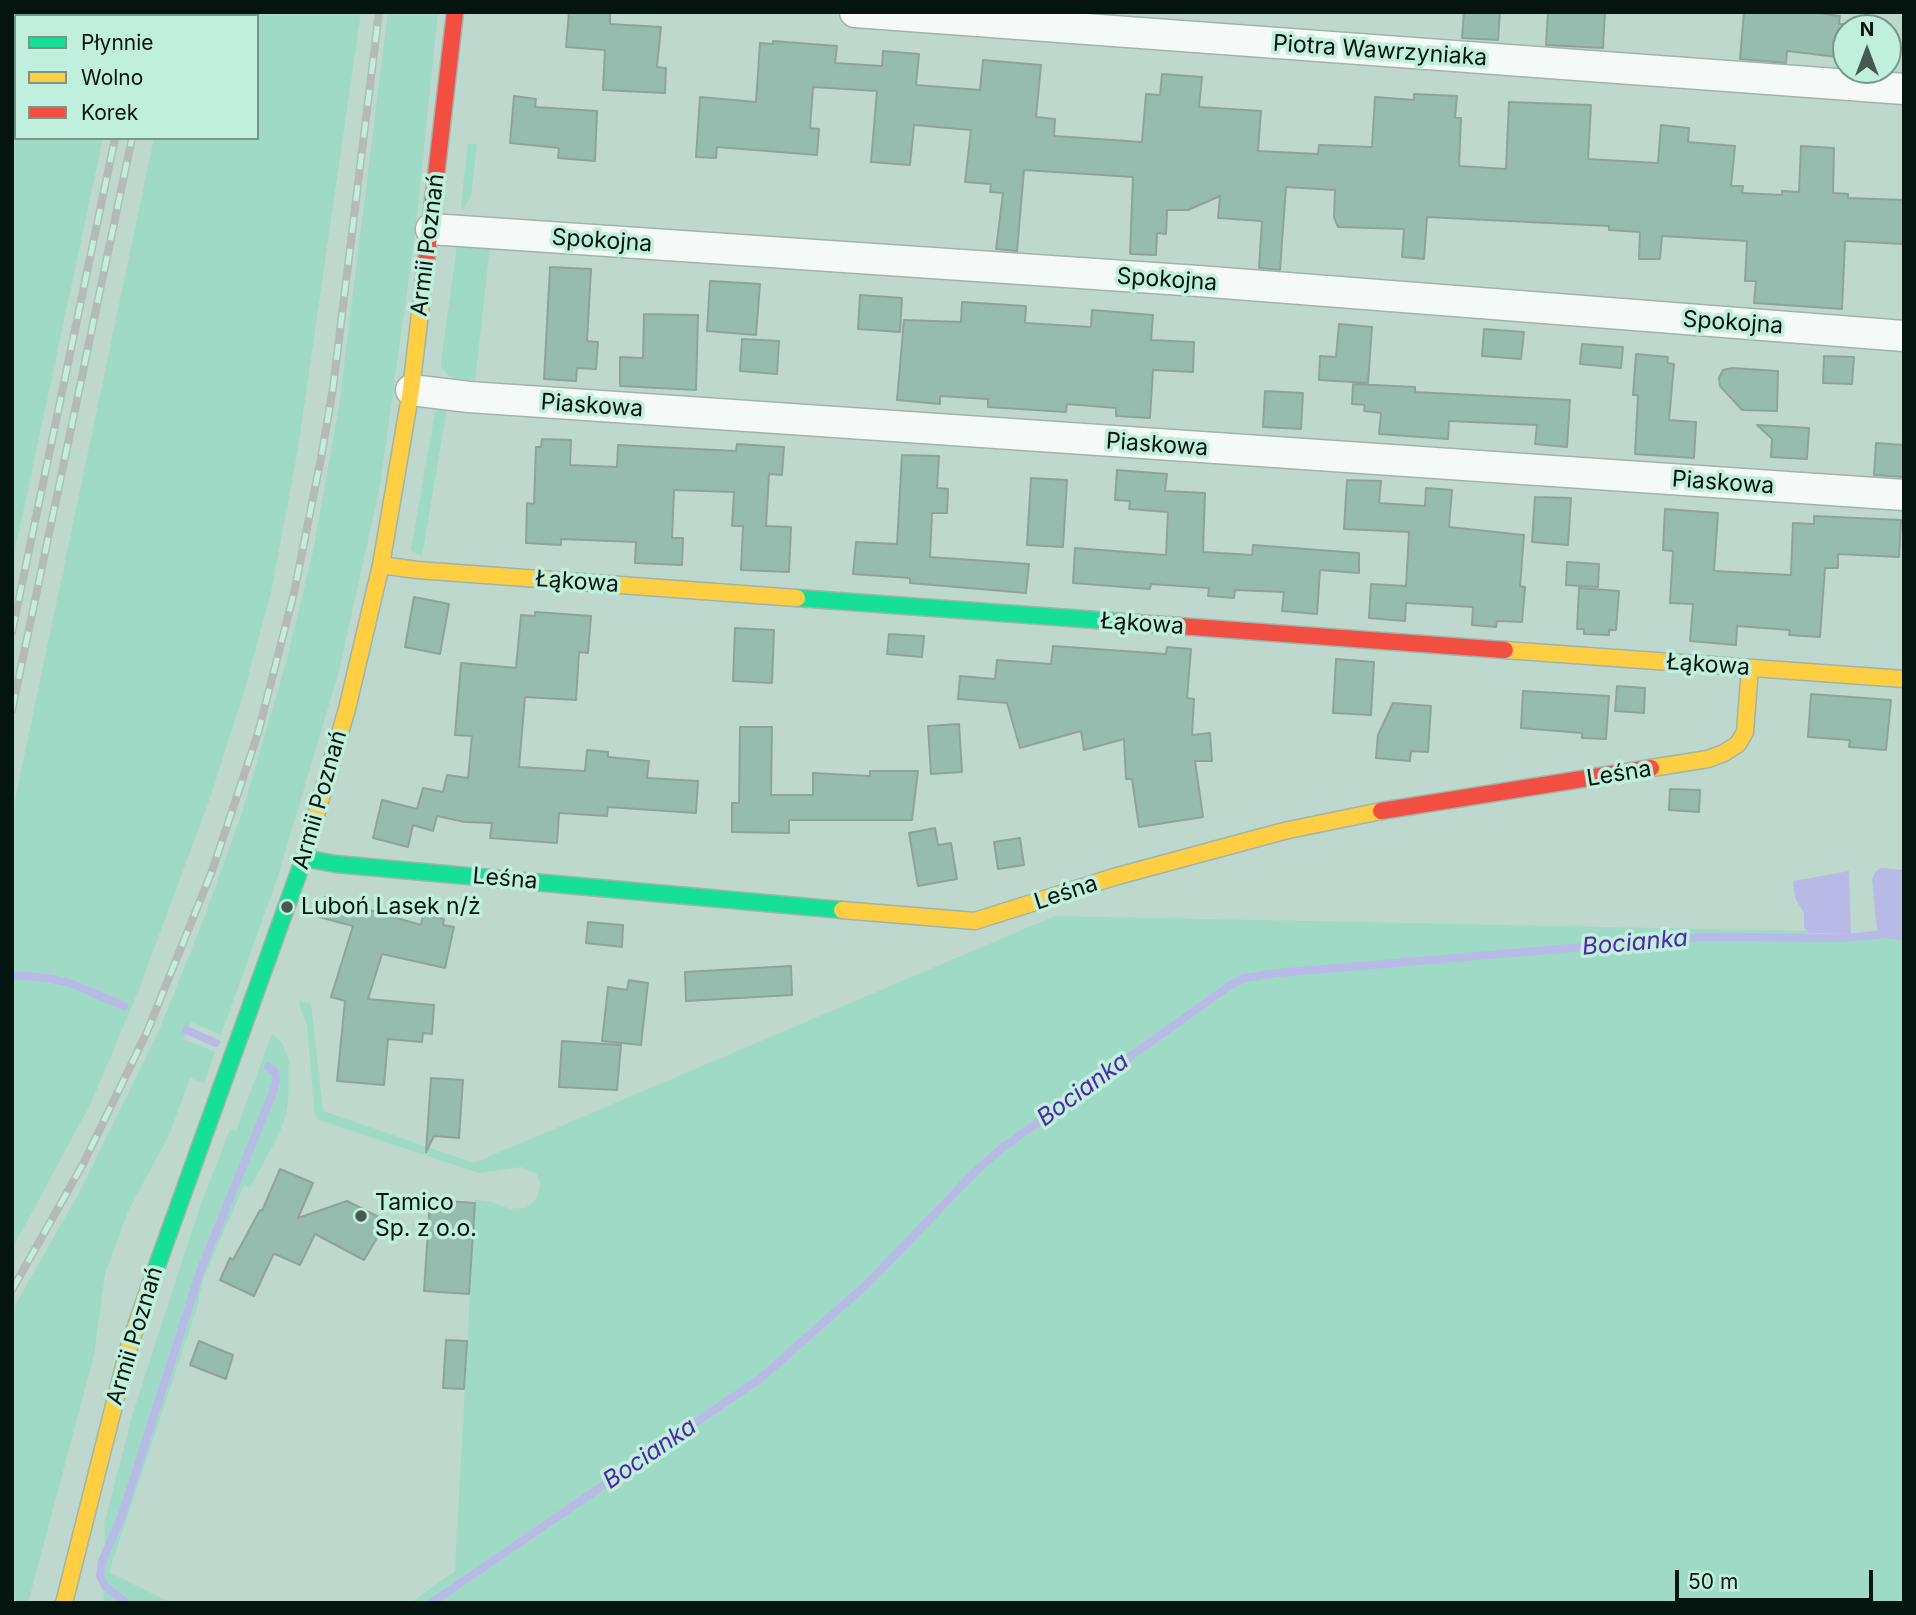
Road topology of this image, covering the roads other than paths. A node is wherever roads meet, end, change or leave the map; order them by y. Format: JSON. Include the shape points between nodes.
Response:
{"nodes":[{"id":1,"x":455,"y":12,"type":"edge"},
{"id":2,"x":855,"y":12,"type":"edge"},
{"id":3,"x":1904,"y":89,"type":"edge"},
{"id":4,"x":431,"y":229,"type":"junction"},
{"id":5,"x":1904,"y":336,"type":"edge"},
{"id":6,"x":411,"y":390,"type":"junction"},
{"id":7,"x":1904,"y":495,"type":"edge"},
{"id":8,"x":381,"y":565,"type":"junction"},
{"id":9,"x":1750,"y":668,"type":"junction"},
{"id":10,"x":1904,"y":679,"type":"edge"},
{"id":11,"x":304,"y":858,"type":"junction"},
{"id":12,"x":64,"y":1603,"type":"edge"}],
"edges":[{"from":1,"to":4,"type":"street","name":"Armii Poznań"},
{"from":2,"to":3,"type":"street","name":"Piotra Wawrzyniaka"},
{"from":4,"to":5,"type":"street","name":"Spokojna","via":[[1198,281]]},
{"from":4,"to":6,"type":"street","name":"Armii Poznań"},
{"from":6,"to":7,"type":"street","name":"Piaskowa"},
{"from":6,"to":8,"type":"street","name":"Armii Poznań"},
{"from":8,"to":9,"type":"street","name":"Łąkowa"},
{"from":8,"to":11,"type":"street","name":"Armii Poznań","via":[[344,720]]},
{"from":9,"to":10,"type":"street","name":"Łąkowa"},
{"from":9,"to":11,"type":"street","name":"Leśna","via":[[1745,732],[1738,744],[1708,759],[1363,814],[1284,831],[975,921]]},
{"from":11,"to":12,"type":"street","name":"Armii Poznań","via":[[128,1350]]}]}
